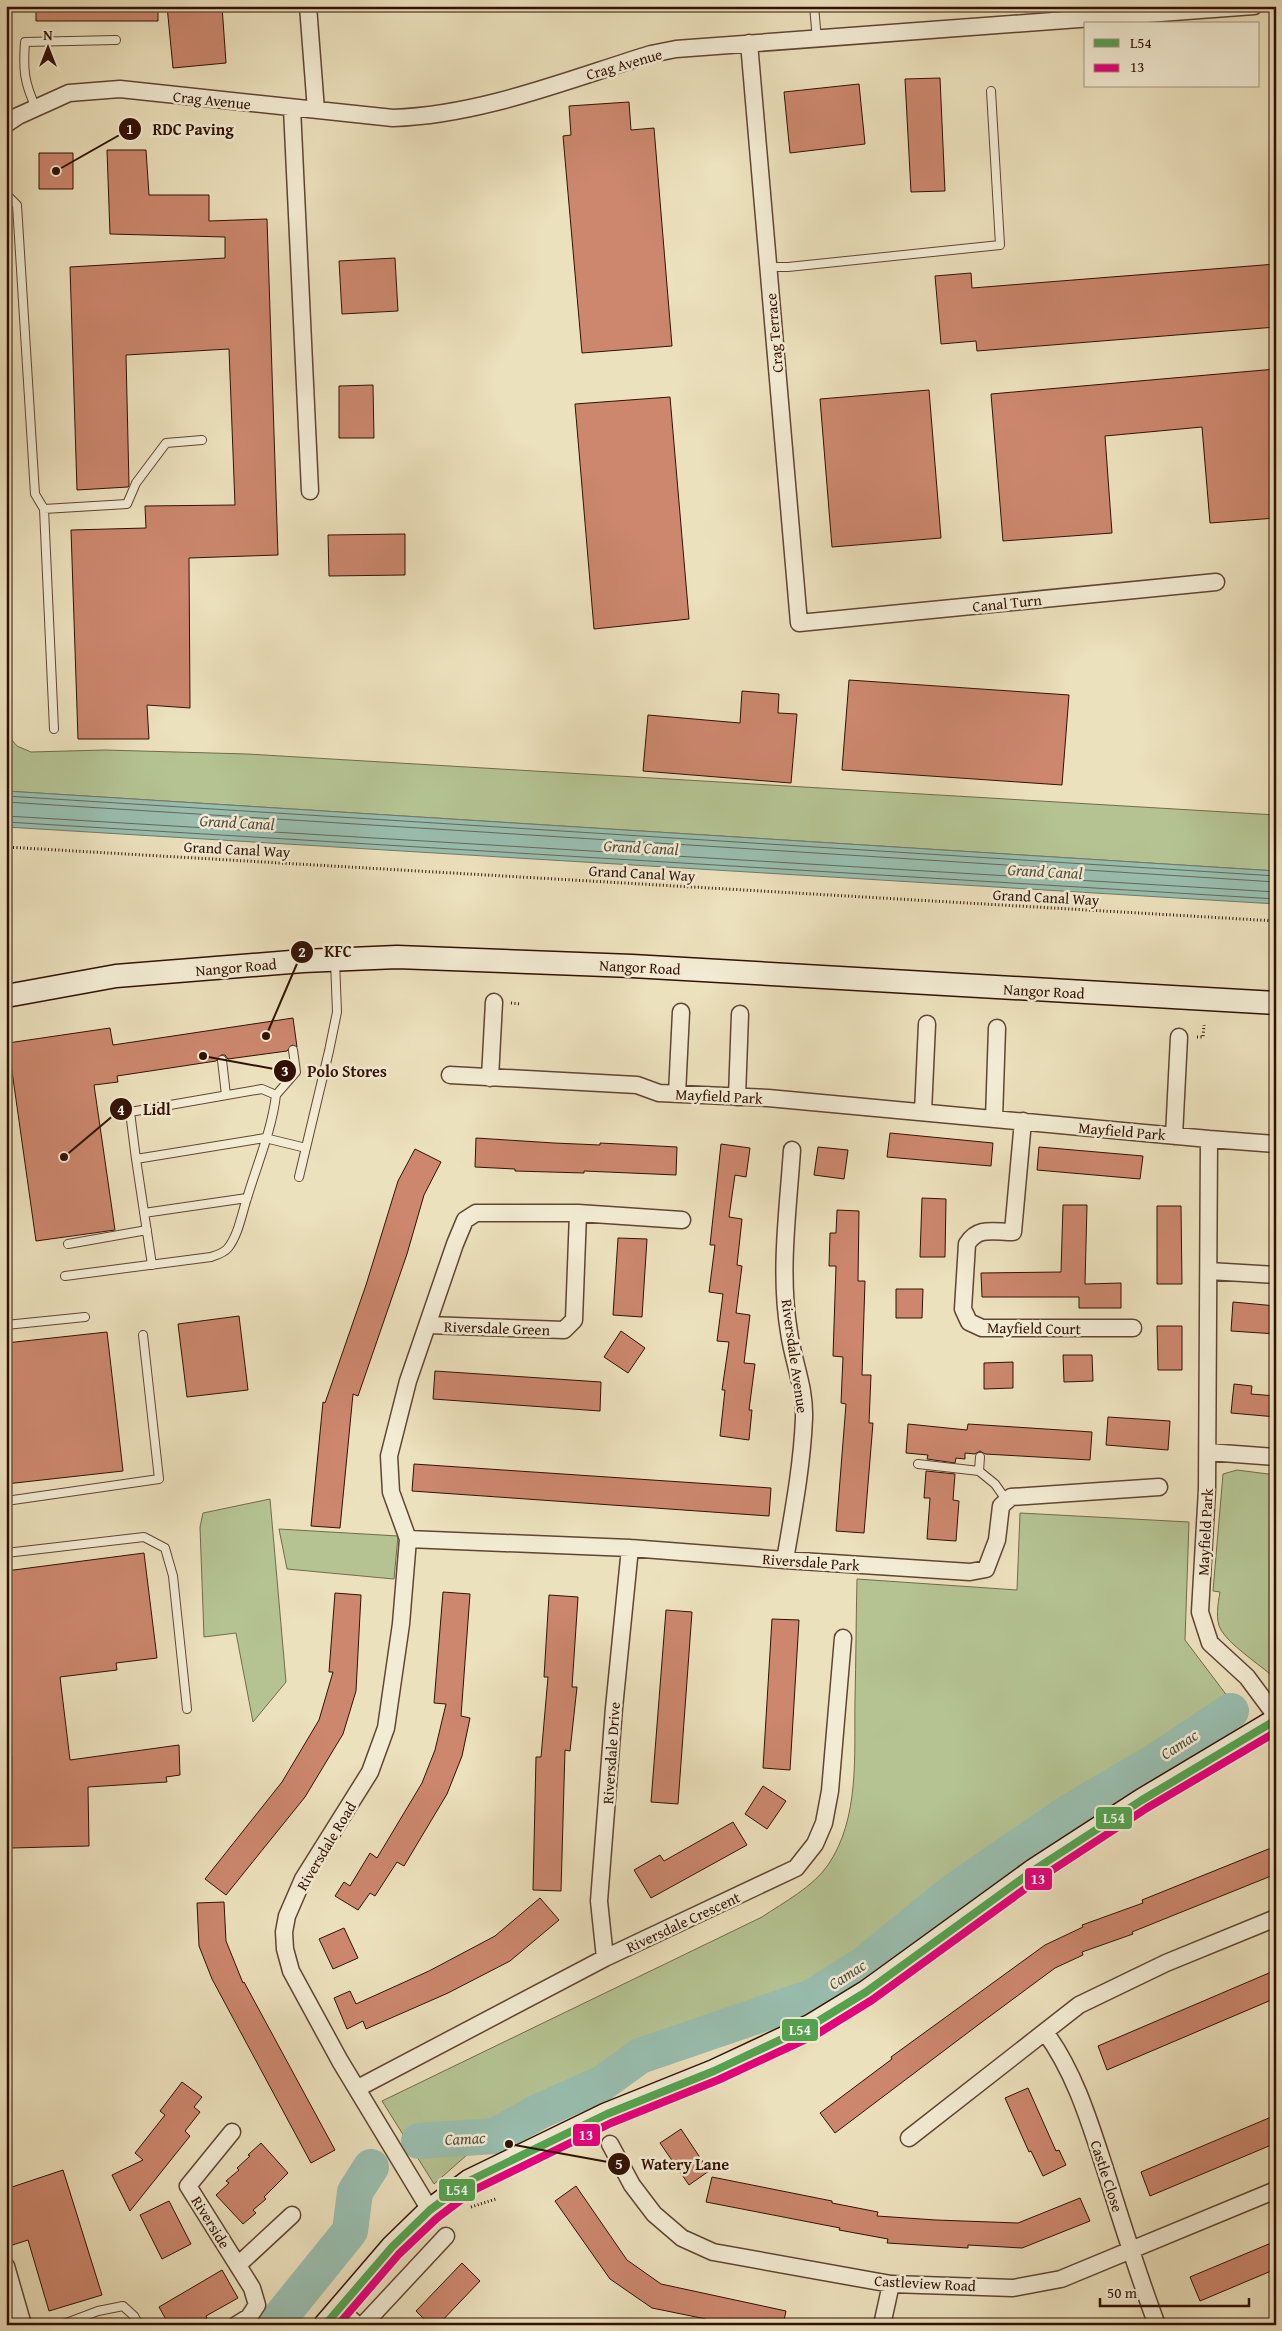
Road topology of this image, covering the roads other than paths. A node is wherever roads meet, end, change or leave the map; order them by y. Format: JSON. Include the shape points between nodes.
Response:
{"nodes":[{"id":1,"x":308,"y":6,"type":"edge"},
{"id":2,"x":814,"y":6,"type":"edge"},
{"id":3,"x":1254,"y":6,"type":"edge"},
{"id":4,"x":116,"y":40,"type":"dead end"},
{"id":5,"x":817,"y":40,"type":"junction"},
{"id":6,"x":749,"y":42,"type":"junction"},
{"id":7,"x":990,"y":91,"type":"dead end"},
{"id":8,"x":36,"y":108,"type":"junction"},
{"id":9,"x":292,"y":108,"type":"junction"},
{"id":10,"x":316,"y":110,"type":"junction"},
{"id":11,"x":6,"y":124,"type":"edge"},
{"id":12,"x":6,"y":194,"type":"edge"},
{"id":13,"x":769,"y":267,"type":"junction"},
{"id":14,"x":202,"y":440,"type":"dead end"},
{"id":15,"x":310,"y":490,"type":"dead end"},
{"id":16,"x":44,"y":509,"type":"junction"},
{"id":17,"x":1216,"y":582,"type":"dead end"},
{"id":18,"x":799,"y":623,"type":"joint"},
{"id":19,"x":54,"y":729,"type":"dead end"},
{"id":20,"x":334,"y":961,"type":"junction"},
{"id":21,"x":6,"y":996,"type":"edge"},
{"id":22,"x":494,"y":1002,"type":"dead end"},
{"id":23,"x":1276,"y":1003,"type":"edge"},
{"id":24,"x":681,"y":1012,"type":"dead end"},
{"id":25,"x":740,"y":1014,"type":"dead end"},
{"id":26,"x":927,"y":1024,"type":"dead end"},
{"id":27,"x":997,"y":1028,"type":"dead end"},
{"id":28,"x":1179,"y":1037,"type":"dead end"},
{"id":29,"x":293,"y":1050,"type":"dead end"},
{"id":30,"x":222,"y":1060,"type":"dead end"},
{"id":31,"x":450,"y":1076,"type":"dead end"},
{"id":32,"x":490,"y":1078,"type":"junction"},
{"id":33,"x":677,"y":1094,"type":"junction"},
{"id":34,"x":226,"y":1095,"type":"junction"},
{"id":35,"x":276,"y":1095,"type":"junction"},
{"id":36,"x":737,"y":1097,"type":"junction"},
{"id":37,"x":923,"y":1112,"type":"junction"},
{"id":38,"x":994,"y":1119,"type":"junction"},
{"id":39,"x":1023,"y":1121,"type":"junction"},
{"id":40,"x":1174,"y":1136,"type":"junction"},
{"id":41,"x":266,"y":1138,"type":"junction"},
{"id":42,"x":1209,"y":1139,"type":"junction"},
{"id":43,"x":1276,"y":1144,"type":"edge"},
{"id":44,"x":306,"y":1148,"type":"junction"},
{"id":45,"x":792,"y":1150,"type":"dead end"},
{"id":46,"x":136,"y":1159,"type":"junction"},
{"id":47,"x":299,"y":1177,"type":"dead end"},
{"id":48,"x":247,"y":1198,"type":"junction"},
{"id":49,"x":144,"y":1213,"type":"junction"},
{"id":50,"x":578,"y":1213,"type":"junction"},
{"id":51,"x":682,"y":1220,"type":"dead end"},
{"id":52,"x":147,"y":1230,"type":"junction"},
{"id":53,"x":68,"y":1244,"type":"dead end"},
{"id":54,"x":152,"y":1264,"type":"junction"},
{"id":55,"x":1210,"y":1271,"type":"junction"},
{"id":56,"x":1276,"y":1275,"type":"edge"},
{"id":57,"x":65,"y":1276,"type":"dead end"},
{"id":58,"x":85,"y":1317,"type":"dead end"},
{"id":59,"x":6,"y":1325,"type":"edge"},
{"id":60,"x":428,"y":1325,"type":"junction"},
{"id":61,"x":1133,"y":1328,"type":"dead end"},
{"id":62,"x":142,"y":1335,"type":"dead end"},
{"id":63,"x":1208,"y":1452,"type":"junction"},
{"id":64,"x":980,"y":1457,"type":"dead end"},
{"id":65,"x":1276,"y":1457,"type":"edge"},
{"id":66,"x":918,"y":1464,"type":"dead end"},
{"id":67,"x":980,"y":1471,"type":"junction"},
{"id":68,"x":1159,"y":1487,"type":"dead end"},
{"id":69,"x":6,"y":1501,"type":"edge"},
{"id":70,"x":1007,"y":1501,"type":"junction"},
{"id":71,"x":408,"y":1539,"type":"junction"},
{"id":72,"x":630,"y":1548,"type":"junction"},
{"id":73,"x":6,"y":1552,"type":"edge"},
{"id":74,"x":785,"y":1560,"type":"junction"},
{"id":75,"x":843,"y":1638,"type":"dead end"},
{"id":76,"x":187,"y":1709,"type":"dead end"},
{"id":77,"x":1273,"y":1713,"type":"edge"},
{"id":78,"x":1276,"y":1918,"type":"edge"},
{"id":79,"x":605,"y":1958,"type":"junction"},
{"id":80,"x":1044,"y":2032,"type":"junction"},
{"id":81,"x":358,"y":2088,"type":"junction"},
{"id":82,"x":232,"y":2132,"type":"dead end"},
{"id":83,"x":909,"y":2138,"type":"dead end"},
{"id":84,"x":610,"y":2144,"type":"dead end"},
{"id":85,"x":1276,"y":2190,"type":"edge"},
{"id":86,"x":430,"y":2210,"type":"junction"},
{"id":87,"x":292,"y":2216,"type":"dead end"},
{"id":88,"x":446,"y":2236,"type":"dead end"},
{"id":89,"x":1131,"y":2251,"type":"junction"},
{"id":90,"x":238,"y":2265,"type":"junction"},
{"id":91,"x":6,"y":2266,"type":"edge"},
{"id":92,"x":891,"y":2284,"type":"junction"},
{"id":93,"x":332,"y":2316,"type":"edge"},
{"id":94,"x":23,"y":2325,"type":"edge"},
{"id":95,"x":61,"y":2325,"type":"edge"},
{"id":96,"x":139,"y":2325,"type":"edge"},
{"id":97,"x":236,"y":2325,"type":"edge"},
{"id":98,"x":357,"y":2325,"type":"edge"},
{"id":99,"x":363,"y":2325,"type":"edge"},
{"id":100,"x":882,"y":2325,"type":"edge"},
{"id":101,"x":1157,"y":2325,"type":"edge"}],
"edges":[{"from":1,"to":10,"type":"street"},
{"from":2,"to":5,"type":"lane"},
{"from":3,"to":5,"type":"street","name":"Crag Avenue"},
{"from":4,"to":8,"type":"lane","via":[[25,42],[23,67],[26,86]]},
{"from":5,"to":6,"type":"street","name":"Crag Avenue"},
{"from":6,"to":10,"type":"street","name":"Crag Avenue","via":[[651,54],[474,108],[421,117],[393,118]]},
{"from":6,"to":13,"type":"street","name":"Crag Terrace"},
{"from":7,"to":13,"type":"lane","via":[[1000,245]]},
{"from":8,"to":9,"type":"street","name":"Crag Avenue","via":[[69,93],[120,90]]},
{"from":8,"to":11,"type":"street","name":"Crag Avenue"},
{"from":9,"to":10,"type":"street","name":"Crag Avenue"},
{"from":9,"to":15,"type":"street"},
{"from":12,"to":16,"type":"lane","via":[[18,205],[36,494]]},
{"from":13,"to":18,"type":"street","name":"Crag Terrace"},
{"from":14,"to":16,"type":"lane","via":[[166,443],[136,483],[127,504]]},
{"from":16,"to":19,"type":"lane"},
{"from":17,"to":18,"type":"street","name":"Canal Turn"},
{"from":20,"to":21,"type":"main road","name":"Nangor Road","via":[[116,976]]},
{"from":20,"to":23,"type":"main road","name":"Nangor Road","via":[[397,957],[613,966]]},
{"from":20,"to":44,"type":"lane","via":[[336,1012]]},
{"from":22,"to":32,"type":"street"},
{"from":24,"to":33,"type":"street"},
{"from":25,"to":36,"type":"street"},
{"from":26,"to":37,"type":"street"},
{"from":27,"to":38,"type":"street"},
{"from":28,"to":40,"type":"street"},
{"from":29,"to":35,"type":"lane","via":[[296,1072]]},
{"from":30,"to":34,"type":"lane"},
{"from":31,"to":32,"type":"street","name":"Mayfield Park"},
{"from":32,"to":33,"type":"street","name":"Mayfield Park","via":[[637,1085],[659,1093]]},
{"from":33,"to":36,"type":"street","name":"Mayfield Park"},
{"from":34,"to":35,"type":"lane","via":[[262,1089]]},
{"from":34,"to":46,"type":"lane","via":[[130,1112]]},
{"from":35,"to":41,"type":"lane"},
{"from":36,"to":37,"type":"street","name":"Mayfield Park"},
{"from":37,"to":38,"type":"street","name":"Mayfield Park"},
{"from":38,"to":39,"type":"street","name":"Mayfield Park"},
{"from":39,"to":40,"type":"street","name":"Mayfield Park"},
{"from":39,"to":61,"type":"street","name":"Mayfield Court","via":[[1013,1232],[978,1232],[967,1244],[963,1309],[969,1322],[982,1328]]},
{"from":40,"to":42,"type":"street","name":"Mayfield Park"},
{"from":41,"to":44,"type":"lane"},
{"from":41,"to":46,"type":"lane"},
{"from":41,"to":48,"type":"lane"},
{"from":42,"to":43,"type":"street"},
{"from":42,"to":55,"type":"street","name":"Mayfield Park"},
{"from":44,"to":47,"type":"lane"},
{"from":45,"to":74,"type":"street","name":"Riversdale Avenue","via":[[786,1285],[789,1332],[800,1375],[804,1416]]},
{"from":46,"to":49,"type":"lane"},
{"from":48,"to":49,"type":"lane"},
{"from":48,"to":54,"type":"lane","via":[[226,1251],[211,1257]]},
{"from":49,"to":52,"type":"lane"},
{"from":50,"to":51,"type":"street","name":"Riversdale Green"},
{"from":50,"to":60,"type":"street","name":"Riversdale Green","via":[[476,1213],[465,1220]]},
{"from":50,"to":60,"type":"street","name":"Riversdale Green","via":[[574,1320],[564,1330]]},
{"from":52,"to":53,"type":"lane"},
{"from":52,"to":54,"type":"lane"},
{"from":54,"to":57,"type":"lane"},
{"from":55,"to":56,"type":"street"},
{"from":55,"to":63,"type":"street","name":"Mayfield Park"},
{"from":58,"to":59,"type":"lane"},
{"from":60,"to":71,"type":"street","name":"Riversdale Green","via":[[408,1381],[389,1456],[391,1492]]},
{"from":62,"to":69,"type":"lane","via":[[159,1479]]},
{"from":63,"to":65,"type":"street"},
{"from":63,"to":77,"type":"street","name":"Mayfield Park","via":[[1200,1612],[1210,1644],[1247,1677]]},
{"from":64,"to":67,"type":"lane"},
{"from":66,"to":67,"type":"lane"},
{"from":67,"to":70,"type":"lane"},
{"from":68,"to":70,"type":"street","via":[[1050,1493],[1011,1497]]},
{"from":70,"to":74,"type":"street","name":"Riversdale Park","via":[[1001,1506],[997,1540],[986,1569],[970,1572]]},
{"from":71,"to":72,"type":"street","name":"Riversdale Park"},
{"from":71,"to":81,"type":"street","name":"Riversdale Road","via":[[401,1624],[386,1728],[370,1772],[304,1878],[287,1916],[284,1932],[291,1972]]},
{"from":72,"to":74,"type":"street","name":"Riversdale Park"},
{"from":72,"to":79,"type":"street","name":"Riversdale Drive","via":[[599,1901]]},
{"from":73,"to":76,"type":"lane","via":[[144,1537],[165,1548],[173,1576]]},
{"from":75,"to":79,"type":"street","name":"Riversdale Crescent","via":[[830,1791],[824,1823],[815,1844],[796,1868]]},
{"from":77,"to":86,"type":"main road","via":[[1034,1870],[866,1992],[812,2025],[510,2160],[469,2181]]},
{"from":78,"to":80,"type":"street","via":[[1166,1963],[1079,2004]]},
{"from":79,"to":81,"type":"street","name":"Riversdale Crescent"},
{"from":80,"to":83,"type":"street"},
{"from":80,"to":89,"type":"street","name":"Castle Close","via":[[1072,2077]]},
{"from":81,"to":86,"type":"street","name":"Riversdale Road"},
{"from":82,"to":90,"type":"street","name":"Riverside","via":[[188,2186]]},
{"from":84,"to":92,"type":"street","name":"Castleview Road","via":[[648,2207],[682,2238],[713,2252]]},
{"from":85,"to":89,"type":"street","name":"Castleview Road"},
{"from":86,"to":93,"type":"main road","via":[[392,2246]]},
{"from":87,"to":90,"type":"street","name":"Riverside"},
{"from":88,"to":99,"type":"street"},
{"from":89,"to":92,"type":"street","name":"Castleview Road","via":[[1061,2279],[1013,2288]]},
{"from":89,"to":101,"type":"street","name":"Castle Close"},
{"from":90,"to":97,"type":"street","name":"Riverside","via":[[252,2288],[257,2305],[250,2317]]},
{"from":91,"to":94,"type":"street"},
{"from":92,"to":100,"type":"street"},
{"from":93,"to":98,"type":"street"},
{"from":95,"to":96,"type":"lane","via":[[98,2311],[123,2306]]}]}
